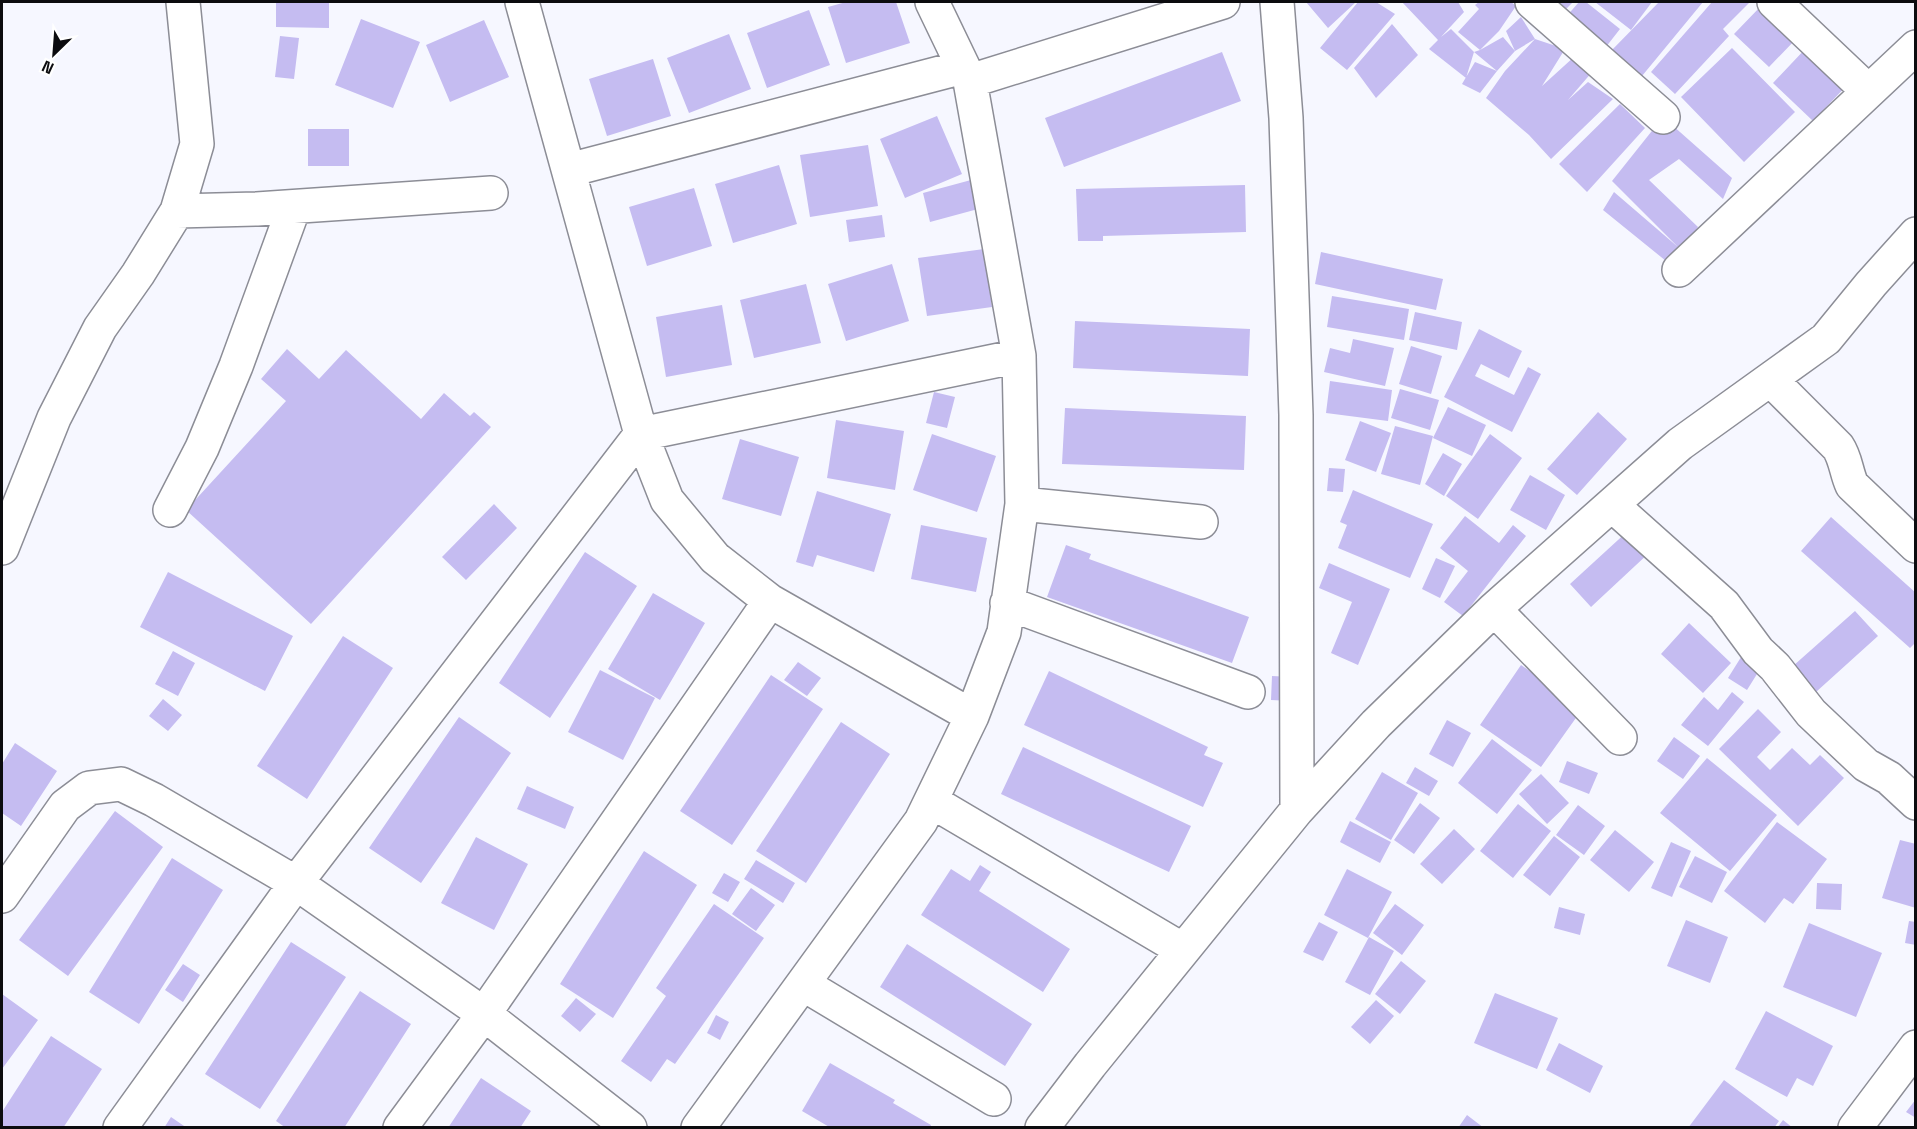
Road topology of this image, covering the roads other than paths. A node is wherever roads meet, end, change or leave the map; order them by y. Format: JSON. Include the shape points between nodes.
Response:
{"nodes":[{"id":1,"x":183,"y":2,"type":"edge"},
{"id":2,"x":522,"y":2,"type":"edge"},
{"id":3,"x":932,"y":2,"type":"edge"},
{"id":4,"x":1223,"y":2,"type":"edge"},
{"id":5,"x":1277,"y":2,"type":"edge"},
{"id":6,"x":1532,"y":2,"type":"edge"},
{"id":7,"x":1774,"y":2,"type":"edge"},
{"id":8,"x":1916,"y":47,"type":"edge"},
{"id":9,"x":967,"y":74,"type":"junction"},
{"id":10,"x":1868,"y":92,"type":"junction"},
{"id":11,"x":1663,"y":117,"type":"dead end"},
{"id":12,"x":569,"y":170,"type":"junction"},
{"id":13,"x":490,"y":193,"type":"dead end"},
{"id":14,"x":294,"y":207,"type":"junction"},
{"id":15,"x":177,"y":211,"type":"junction"},
{"id":16,"x":1916,"y":234,"type":"edge"},
{"id":17,"x":1679,"y":270,"type":"dead end"},
{"id":18,"x":1019,"y":356,"type":"junction"},
{"id":19,"x":1771,"y":380,"type":"junction"},
{"id":20,"x":641,"y":434,"type":"junction"},
{"id":21,"x":1022,"y":504,"type":"junction"},
{"id":22,"x":1612,"y":505,"type":"junction"},
{"id":23,"x":170,"y":510,"type":"dead end"},
{"id":24,"x":1201,"y":522,"type":"dead end"},
{"id":25,"x":1916,"y":546,"type":"edge"},
{"id":26,"x":2,"y":548,"type":"edge"},
{"id":27,"x":770,"y":601,"type":"junction"},
{"id":28,"x":1007,"y":603,"type":"junction"},
{"id":29,"x":1494,"y":609,"type":"junction"},
{"id":30,"x":1248,"y":692,"type":"dead end"},
{"id":31,"x":972,"y":717,"type":"junction"},
{"id":32,"x":1620,"y":738,"type":"dead end"},
{"id":33,"x":931,"y":801,"type":"junction"},
{"id":34,"x":1916,"y":803,"type":"edge"},
{"id":35,"x":1297,"y":810,"type":"junction"},
{"id":36,"x":296,"y":883,"type":"junction"},
{"id":37,"x":2,"y":896,"type":"edge"},
{"id":38,"x":1184,"y":950,"type":"junction"},
{"id":39,"x":803,"y":984,"type":"junction"},
{"id":40,"x":484,"y":1014,"type":"junction"},
{"id":41,"x":1916,"y":1047,"type":"edge"},
{"id":42,"x":993,"y":1099,"type":"dead end"},
{"id":43,"x":120,"y":1128,"type":"edge"},
{"id":44,"x":400,"y":1128,"type":"edge"},
{"id":45,"x":630,"y":1128,"type":"edge"},
{"id":46,"x":698,"y":1128,"type":"edge"},
{"id":47,"x":1042,"y":1128,"type":"edge"},
{"id":48,"x":1856,"y":1128,"type":"edge"}],
"edges":[{"from":1,"to":15,"type":"street","via":[[198,144]]},
{"from":2,"to":12,"type":"street"},
{"from":3,"to":9,"type":"street"},
{"from":4,"to":9,"type":"street"},
{"from":5,"to":35,"type":"street","via":[[1286,118],[1296,415]]},
{"from":6,"to":11,"type":"street"},
{"from":7,"to":10,"type":"street"},
{"from":8,"to":10,"type":"street"},
{"from":9,"to":12,"type":"street"},
{"from":9,"to":18,"type":"street"},
{"from":10,"to":17,"type":"street"},
{"from":12,"to":20,"type":"street"},
{"from":13,"to":14,"type":"street"},
{"from":14,"to":15,"type":"street"},
{"from":14,"to":23,"type":"street","via":[[232,376],[202,448]]},
{"from":15,"to":26,"type":"street","via":[[100,328],[54,418]]},
{"from":16,"to":19,"type":"street","via":[[1826,339]]},
{"from":18,"to":20,"type":"street"},
{"from":18,"to":21,"type":"street"},
{"from":19,"to":22,"type":"street","via":[[1680,444]]},
{"from":19,"to":25,"type":"street","via":[[1838,447],[1852,485]]},
{"from":20,"to":27,"type":"street","via":[[667,500],[715,558]]},
{"from":20,"to":36,"type":"street"},
{"from":21,"to":24,"type":"street"},
{"from":21,"to":28,"type":"street"},
{"from":22,"to":29,"type":"street"},
{"from":22,"to":34,"type":"street","via":[[1724,605],[1811,713],[1866,765],[1889,778]]},
{"from":27,"to":31,"type":"street"},
{"from":27,"to":40,"type":"street"},
{"from":28,"to":30,"type":"street"},
{"from":28,"to":31,"type":"street","via":[[1004,632]]},
{"from":29,"to":32,"type":"street"},
{"from":29,"to":35,"type":"street","via":[[1376,724]]},
{"from":31,"to":33,"type":"street"},
{"from":33,"to":38,"type":"street"},
{"from":33,"to":39,"type":"street","via":[[921,821]]},
{"from":35,"to":38,"type":"street"},
{"from":36,"to":37,"type":"street","via":[[121,784],[89,788],[65,806]]},
{"from":36,"to":40,"type":"street"},
{"from":36,"to":43,"type":"street"},
{"from":38,"to":47,"type":"street"},
{"from":39,"to":42,"type":"street"},
{"from":39,"to":46,"type":"street"},
{"from":40,"to":44,"type":"street"},
{"from":40,"to":45,"type":"street"},
{"from":41,"to":48,"type":"street"}]}
